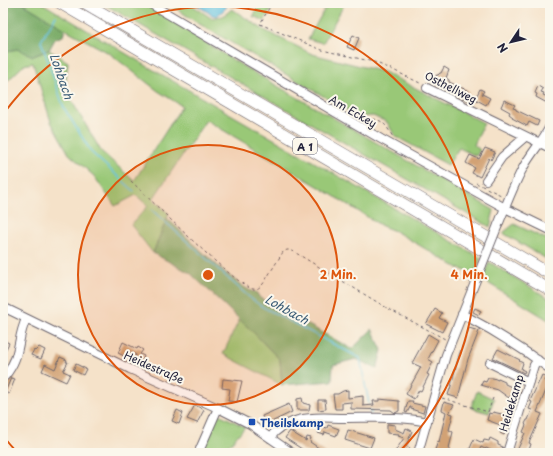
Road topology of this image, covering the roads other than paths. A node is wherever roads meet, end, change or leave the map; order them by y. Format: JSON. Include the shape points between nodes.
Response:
{"nodes":[{"id":1,"x":60,"y":3,"type":"edge"},
{"id":2,"x":85,"y":3,"type":"edge"},
{"id":3,"x":150,"y":3,"type":"edge"},
{"id":4,"x":427,"y":88,"type":"road end"},
{"id":5,"x":550,"y":126,"type":"edge"},
{"id":6,"x":525,"y":136,"type":"junction"},
{"id":7,"x":540,"y":144,"type":"junction"},
{"id":8,"x":550,"y":148,"type":"edge"},
{"id":9,"x":486,"y":180,"type":"dead end"},
{"id":10,"x":505,"y":208,"type":"junction"},
{"id":11,"x":550,"y":230,"type":"edge"},
{"id":12,"x":550,"y":274,"type":"edge"},
{"id":13,"x":550,"y":290,"type":"edge"},
{"id":14,"x":3,"y":307,"type":"edge"},
{"id":15,"x":462,"y":314,"type":"junction"},
{"id":16,"x":26,"y":319,"type":"junction"},
{"id":17,"x":538,"y":360,"type":"junction"},
{"id":18,"x":490,"y":363,"type":"dead end"},
{"id":19,"x":550,"y":369,"type":"edge"},
{"id":20,"x":5,"y":376,"type":"dead end"},
{"id":21,"x":529,"y":382,"type":"junction"},
{"id":22,"x":218,"y":408,"type":"junction"},
{"id":23,"x":427,"y":422,"type":"junction"},
{"id":24,"x":270,"y":438,"type":"junction"},
{"id":25,"x":200,"y":449,"type":"dead end"},
{"id":26,"x":292,"y":453,"type":"edge"},
{"id":27,"x":418,"y":453,"type":"edge"},
{"id":28,"x":508,"y":453,"type":"edge"}],
"edges":[{"from":1,"to":13,"type":"highway","number":"A 1"},
{"from":2,"to":12,"type":"highway","number":"A 1"},
{"from":3,"to":10,"type":"street","name":"Am Eckey","via":[[381,140]]},
{"from":4,"to":6,"type":"street","name":"Osthellweg"},
{"from":5,"to":7,"type":"street"},
{"from":6,"to":7,"type":"street","name":"Osthellweg"},
{"from":6,"to":9,"type":"street","via":[[502,157]]},
{"from":7,"to":8,"type":"street","name":"Osthellweg"},
{"from":7,"to":10,"type":"street","via":[[514,184]]},
{"from":10,"to":11,"type":"street","name":"Am Eckey"},
{"from":10,"to":15,"type":"street","bridge":true},
{"from":14,"to":16,"type":"street","name":"Heidestraße"},
{"from":15,"to":17,"type":"street","via":[[500,334]]},
{"from":15,"to":23,"type":"street","via":[[450,342]]},
{"from":16,"to":20,"type":"street","via":[[20,333],[15,360]]},
{"from":16,"to":22,"type":"street","name":"Heidestraße"},
{"from":17,"to":19,"type":"street"},
{"from":17,"to":21,"type":"street","name":"Heidekamp"},
{"from":18,"to":21,"type":"street"},
{"from":21,"to":28,"type":"street","name":"Heidekamp"},
{"from":22,"to":24,"type":"street","name":"Heidestraße","via":[[250,424]]},
{"from":22,"to":25,"type":"street"},
{"from":23,"to":24,"type":"street","via":[[370,418],[312,418],[298,420],[283,427]]},
{"from":23,"to":27,"type":"street"},
{"from":24,"to":26,"type":"street","name":"Heidestraße"}]}
